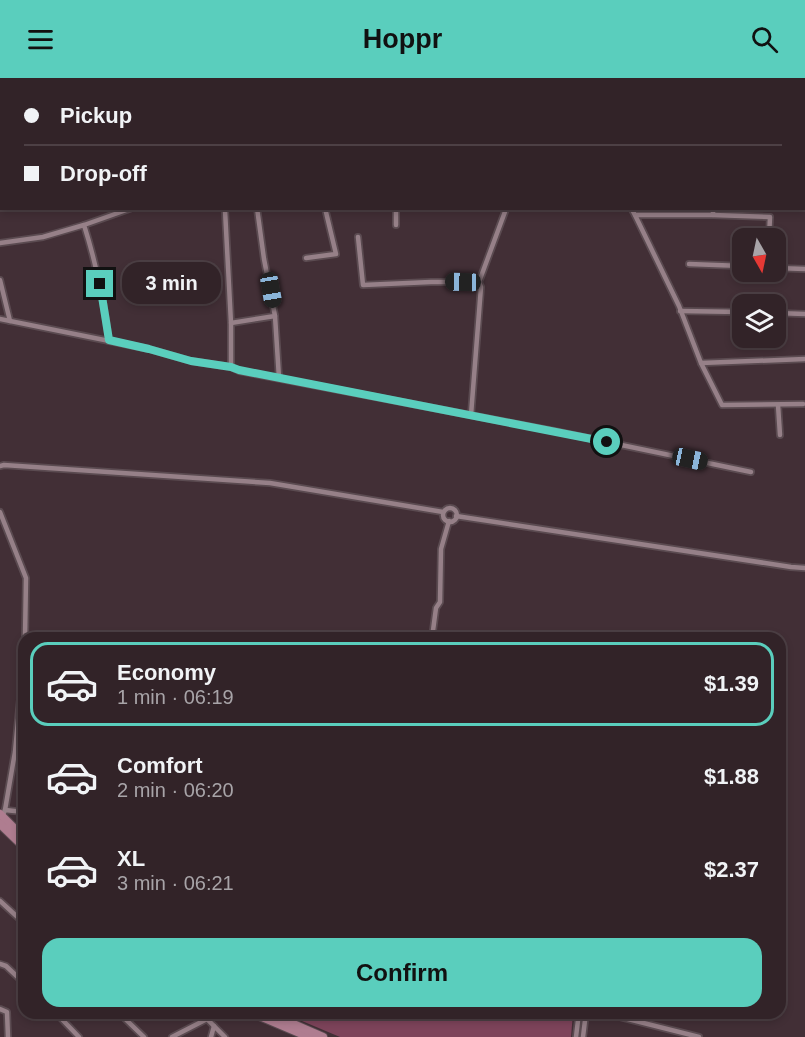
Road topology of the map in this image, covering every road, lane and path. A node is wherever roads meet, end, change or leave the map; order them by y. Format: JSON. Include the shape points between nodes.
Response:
{"nodes":[{"id":1,"x":126,"y":210,"type":"edge"},
{"id":2,"x":225,"y":210,"type":"edge"},
{"id":3,"x":257,"y":210,"type":"edge"},
{"id":4,"x":325,"y":210,"type":"edge"},
{"id":5,"x":396,"y":210,"type":"edge"},
{"id":6,"x":506,"y":210,"type":"edge"},
{"id":7,"x":632,"y":210,"type":"edge"},
{"id":8,"x":713,"y":212,"type":"edge"},
{"id":9,"x":635,"y":215,"type":"junction"},
{"id":10,"x":84,"y":225,"type":"junction"},
{"id":11,"x":396,"y":225,"type":"dead end"},
{"id":12,"x":769,"y":228,"type":"edge"},
{"id":13,"x":358,"y":237,"type":"dead end"},
{"id":14,"x":0,"y":243,"type":"edge"},
{"id":15,"x":306,"y":258,"type":"dead end"},
{"id":16,"x":690,"y":264,"type":"dead end"},
{"id":17,"x":732,"y":266,"type":"edge"},
{"id":18,"x":786,"y":268,"type":"edge"},
{"id":19,"x":805,"y":269,"type":"edge"},
{"id":20,"x":0,"y":280,"type":"edge"},
{"id":21,"x":479,"y":282,"type":"junction"},
{"id":22,"x":680,"y":310,"type":"junction"},
{"id":23,"x":732,"y":312,"type":"edge"},
{"id":24,"x":786,"y":313,"type":"edge"},
{"id":25,"x":805,"y":314,"type":"edge"},
{"id":26,"x":275,"y":316,"type":"junction"},
{"id":27,"x":0,"y":319,"type":"edge"},
{"id":28,"x":10,"y":321,"type":"junction"},
{"id":29,"x":231,"y":323,"type":"junction"},
{"id":30,"x":109,"y":340,"type":"junction"},
{"id":31,"x":805,"y":358,"type":"edge"},
{"id":32,"x":701,"y":363,"type":"junction"},
{"id":33,"x":231,"y":367,"type":"junction"},
{"id":34,"x":279,"y":378,"type":"junction"},
{"id":35,"x":803,"y":404,"type":"dead end"},
{"id":36,"x":778,"y":405,"type":"junction"},
{"id":37,"x":471,"y":415,"type":"junction"},
{"id":38,"x":780,"y":435,"type":"dead end"},
{"id":39,"x":0,"y":466,"type":"edge"},
{"id":40,"x":751,"y":472,"type":"dead end"},
{"id":41,"x":0,"y":512,"type":"edge"},
{"id":42,"x":443,"y":512,"type":"junction"},
{"id":43,"x":456,"y":516,"type":"junction"},
{"id":44,"x":449,"y":521,"type":"junction"},
{"id":45,"x":805,"y":568,"type":"edge"},
{"id":46,"x":25,"y":632,"type":"edge"},
{"id":47,"x":433,"y":632,"type":"edge"},
{"id":48,"x":18,"y":721,"type":"edge"},
{"id":49,"x":18,"y":813,"type":"edge"},
{"id":50,"x":1,"y":817,"type":"edge"},
{"id":51,"x":18,"y":833,"type":"edge"},
{"id":52,"x":18,"y":839,"type":"edge"},
{"id":53,"x":0,"y":901,"type":"edge"},
{"id":54,"x":18,"y":918,"type":"edge"},
{"id":55,"x":0,"y":964,"type":"edge"},
{"id":56,"x":18,"y":977,"type":"edge"},
{"id":57,"x":0,"y":1009,"type":"edge"},
{"id":58,"x":62,"y":1019,"type":"edge"},
{"id":59,"x":125,"y":1019,"type":"edge"},
{"id":60,"x":207,"y":1019,"type":"joint"},
{"id":61,"x":267,"y":1019,"type":"edge"},
{"id":62,"x":282,"y":1019,"type":"edge"},
{"id":63,"x":578,"y":1019,"type":"edge"},
{"id":64,"x":585,"y":1019,"type":"edge"},
{"id":65,"x":628,"y":1019,"type":"edge"},
{"id":66,"x":214,"y":1026,"type":"junction"},
{"id":67,"x":8,"y":1037,"type":"edge"},
{"id":68,"x":79,"y":1037,"type":"edge"},
{"id":69,"x":144,"y":1037,"type":"edge"},
{"id":70,"x":172,"y":1037,"type":"edge"},
{"id":71,"x":211,"y":1037,"type":"edge"},
{"id":72,"x":225,"y":1037,"type":"edge"},
{"id":73,"x":309,"y":1037,"type":"edge"},
{"id":74,"x":323,"y":1037,"type":"edge"},
{"id":75,"x":576,"y":1037,"type":"edge"},
{"id":76,"x":583,"y":1037,"type":"edge"},
{"id":77,"x":699,"y":1037,"type":"edge"}],
"edges":[{"from":1,"to":10,"type":"street"},
{"from":2,"to":29,"type":"street"},
{"from":3,"to":26,"type":"street"},
{"from":4,"to":15,"type":"street","via":[[336,254]]},
{"from":5,"to":11,"type":"street"},
{"from":6,"to":21,"type":"street"},
{"from":7,"to":9,"type":"street"},
{"from":8,"to":9,"type":"street"},
{"from":8,"to":12,"type":"street","via":[[770,217]]},
{"from":9,"to":22,"type":"street"},
{"from":10,"to":14,"type":"street","via":[[43,237]]},
{"from":10,"to":30,"type":"street","via":[[93,252]]},
{"from":13,"to":21,"type":"street","via":[[363,285]]},
{"from":16,"to":17,"type":"street"},
{"from":18,"to":19,"type":"street"},
{"from":20,"to":28,"type":"street"},
{"from":21,"to":37,"type":"street"},
{"from":22,"to":23,"type":"street"},
{"from":22,"to":32,"type":"street"},
{"from":24,"to":25,"type":"street"},
{"from":26,"to":29,"type":"street"},
{"from":26,"to":34,"type":"street"},
{"from":27,"to":28,"type":"street"},
{"from":28,"to":30,"type":"street"},
{"from":29,"to":33,"type":"street"},
{"from":30,"to":33,"type":"street"},
{"from":31,"to":32,"type":"street"},
{"from":32,"to":36,"type":"street","via":[[722,405]]},
{"from":33,"to":34,"type":"street"},
{"from":34,"to":37,"type":"street"},
{"from":35,"to":36,"type":"street"},
{"from":36,"to":38,"type":"street"},
{"from":37,"to":40,"type":"street"},
{"from":39,"to":42,"type":"street","via":[[270,483]]},
{"from":41,"to":46,"type":"street","via":[[26,578]]},
{"from":42,"to":43,"type":"street","via":[[452,508]]},
{"from":42,"to":44,"type":"street"},
{"from":43,"to":44,"type":"street"},
{"from":43,"to":45,"type":"street"},
{"from":44,"to":47,"type":"street","via":[[441,549],[440,602]]},
{"from":48,"to":50,"type":"street"},
{"from":49,"to":50,"type":"street"},
{"from":50,"to":51,"type":"main road"},
{"from":50,"to":52,"type":"main road"},
{"from":53,"to":54,"type":"street"},
{"from":55,"to":56,"type":"street"},
{"from":57,"to":67,"type":"street","via":[[7,1012]]},
{"from":58,"to":68,"type":"street"},
{"from":59,"to":69,"type":"street"},
{"from":60,"to":66,"type":"street"},
{"from":60,"to":70,"type":"street"},
{"from":61,"to":73,"type":"main road"},
{"from":62,"to":74,"type":"main road"},
{"from":63,"to":75,"type":"street"},
{"from":64,"to":76,"type":"street"},
{"from":65,"to":77,"type":"street"},
{"from":66,"to":71,"type":"street"},
{"from":66,"to":72,"type":"street"}]}
